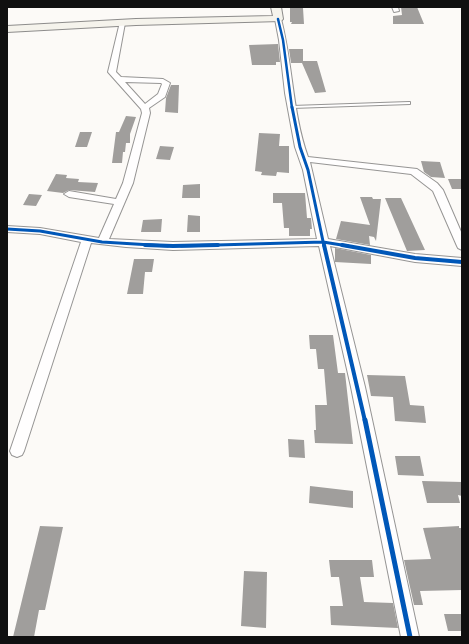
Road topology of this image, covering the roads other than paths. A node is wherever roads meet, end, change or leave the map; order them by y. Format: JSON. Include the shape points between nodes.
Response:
{"nodes":[{"id":1,"x":276,"y":7,"type":"edge"},
{"id":2,"x":278,"y":19,"type":"junction"},
{"id":3,"x":122,"y":23,"type":"junction"},
{"id":4,"x":7,"y":28,"type":"edge"},
{"id":5,"x":117,"y":78,"type":"junction"},
{"id":6,"x":409,"y":103,"type":"dead end"},
{"id":7,"x":292,"y":107,"type":"junction"},
{"id":8,"x":144,"y":108,"type":"junction"},
{"id":9,"x":304,"y":159,"type":"junction"},
{"id":10,"x":69,"y":194,"type":"dead end"},
{"id":11,"x":120,"y":202,"type":"junction"},
{"id":12,"x":7,"y":229,"type":"edge"},
{"id":13,"x":87,"y":240,"type":"junction"},
{"id":14,"x":102,"y":242,"type":"junction"},
{"id":15,"x":323,"y":242,"type":"junction"},
{"id":16,"x":462,"y":246,"type":"edge"},
{"id":17,"x":462,"y":262,"type":"edge"},
{"id":18,"x":17,"y":451,"type":"dead end"},
{"id":19,"x":410,"y":637,"type":"edge"}],
"edges":[{"from":1,"to":2,"type":"street"},
{"from":2,"to":3,"type":"street"},
{"from":2,"to":7,"type":"street"},
{"from":3,"to":4,"type":"street"},
{"from":3,"to":5,"type":"street","via":[[112,72]]},
{"from":5,"to":8,"type":"street"},
{"from":5,"to":8,"type":"street","via":[[166,83],[162,95]]},
{"from":6,"to":7,"type":"lane"},
{"from":7,"to":9,"type":"street"},
{"from":8,"to":11,"type":"street","via":[[146,113],[128,183]]},
{"from":9,"to":15,"type":"street"},
{"from":9,"to":16,"type":"street","via":[[416,172],[438,190]]},
{"from":10,"to":11,"type":"street"},
{"from":11,"to":14,"type":"street"},
{"from":12,"to":13,"type":"street","via":[[40,231]]},
{"from":13,"to":14,"type":"street"},
{"from":13,"to":18,"type":"street"},
{"from":14,"to":15,"type":"street","via":[[173,246]]},
{"from":15,"to":17,"type":"street","via":[[415,258]]},
{"from":15,"to":19,"type":"street","via":[[358,386]]}]}
